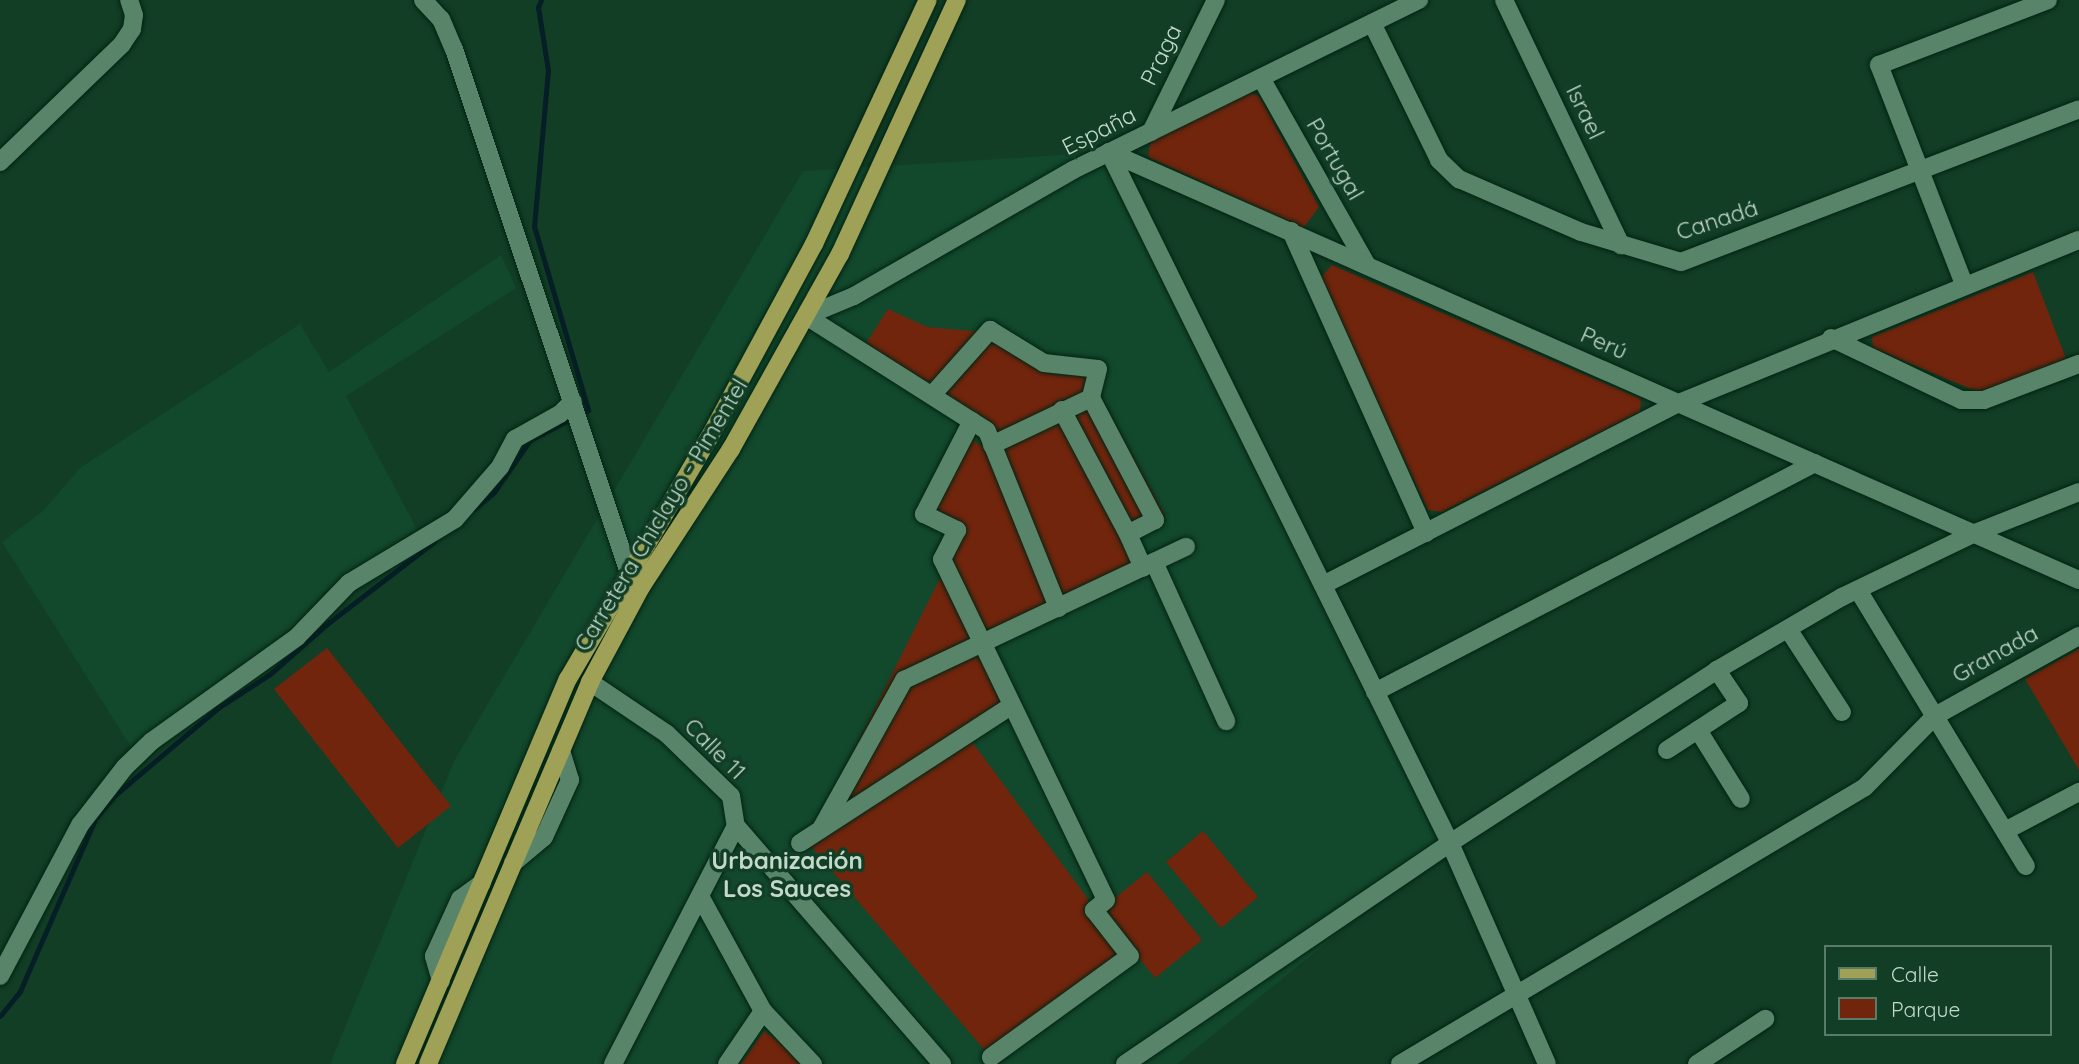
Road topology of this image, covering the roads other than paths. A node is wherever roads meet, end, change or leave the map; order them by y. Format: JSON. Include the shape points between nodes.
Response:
{"nodes":[{"id":1,"x":129,"y":0,"type":"edge"},
{"id":2,"x":423,"y":0,"type":"edge"},
{"id":3,"x":928,"y":0,"type":"edge"},
{"id":4,"x":957,"y":0,"type":"edge"},
{"id":5,"x":1230,"y":0,"type":"edge"},
{"id":6,"x":1419,"y":0,"type":"edge"},
{"id":7,"x":1504,"y":0,"type":"edge"},
{"id":8,"x":2048,"y":0,"type":"edge"},
{"id":9,"x":1213,"y":5,"type":"edge"},
{"id":10,"x":1372,"y":23,"type":"junction"},
{"id":11,"x":1261,"y":78,"type":"junction"},
{"id":12,"x":2079,"y":109,"type":"edge"},
{"id":13,"x":1151,"y":132,"type":"junction"},
{"id":14,"x":1109,"y":152,"type":"junction"},
{"id":15,"x":0,"y":162,"type":"edge"},
{"id":16,"x":1918,"y":172,"type":"junction"},
{"id":17,"x":1291,"y":231,"type":"junction"},
{"id":18,"x":2079,"y":240,"type":"edge"},
{"id":19,"x":1621,"y":245,"type":"junction"},
{"id":20,"x":1367,"y":265,"type":"junction"},
{"id":21,"x":1964,"y":284,"type":"junction"},
{"id":22,"x":806,"y":316,"type":"junction"},
{"id":23,"x":1831,"y":338,"type":"junction"},
{"id":24,"x":2079,"y":364,"type":"edge"},
{"id":25,"x":933,"y":394,"type":"junction"},
{"id":26,"x":1091,"y":398,"type":"junction"},
{"id":27,"x":1679,"y":403,"type":"junction"},
{"id":28,"x":574,"y":404,"type":"junction"},
{"id":29,"x":1062,"y":410,"type":"junction"},
{"id":30,"x":972,"y":421,"type":"junction"},
{"id":31,"x":992,"y":445,"type":"junction"},
{"id":32,"x":1117,"y":450,"type":"junction"},
{"id":33,"x":1815,"y":463,"type":"junction"},
{"id":34,"x":1091,"y":465,"type":"junction"},
{"id":35,"x":2079,"y":492,"type":"edge"},
{"id":36,"x":1426,"y":533,"type":"junction"},
{"id":37,"x":1975,"y":533,"type":"junction"},
{"id":38,"x":1128,"y":534,"type":"junction"},
{"id":39,"x":1186,"y":547,"type":"dead end"},
{"id":40,"x":1148,"y":565,"type":"junction"},
{"id":41,"x":628,"y":570,"type":"junction"},
{"id":42,"x":2079,"y":580,"type":"edge"},
{"id":43,"x":1323,"y":585,"type":"junction"},
{"id":44,"x":1858,"y":590,"type":"junction"},
{"id":45,"x":1058,"y":608,"type":"junction"},
{"id":46,"x":1788,"y":629,"type":"junction"},
{"id":47,"x":2079,"y":636,"type":"edge"},
{"id":48,"x":980,"y":644,"type":"junction"},
{"id":49,"x":1717,"y":670,"type":"junction"},
{"id":50,"x":590,"y":682,"type":"junction"},
{"id":51,"x":1375,"y":692,"type":"junction"},
{"id":52,"x":1011,"y":706,"type":"junction"},
{"id":53,"x":1842,"y":712,"type":"dead end"},
{"id":54,"x":1935,"y":716,"type":"junction"},
{"id":55,"x":1226,"y":721,"type":"dead end"},
{"id":56,"x":1698,"y":730,"type":"junction"},
{"id":57,"x":1667,"y":750,"type":"dead end"},
{"id":58,"x":2079,"y":792,"type":"edge"},
{"id":59,"x":1741,"y":799,"type":"dead end"},
{"id":60,"x":736,"y":826,"type":"junction"},
{"id":61,"x":821,"y":829,"type":"junction"},
{"id":62,"x":2005,"y":831,"type":"junction"},
{"id":63,"x":800,"y":843,"type":"dead end"},
{"id":64,"x":1451,"y":843,"type":"junction"},
{"id":65,"x":2026,"y":866,"type":"dead end"},
{"id":66,"x":700,"y":896,"type":"junction"},
{"id":67,"x":0,"y":976,"type":"edge"},
{"id":68,"x":1516,"y":996,"type":"junction"},
{"id":69,"x":763,"y":1011,"type":"junction"},
{"id":70,"x":1765,"y":1019,"type":"dead end"},
{"id":71,"x":991,"y":1057,"type":"dead end"},
{"id":72,"x":405,"y":1064,"type":"edge"},
{"id":73,"x":428,"y":1064,"type":"edge"},
{"id":74,"x":613,"y":1064,"type":"edge"},
{"id":75,"x":727,"y":1064,"type":"edge"},
{"id":76,"x":813,"y":1064,"type":"edge"},
{"id":77,"x":942,"y":1064,"type":"edge"},
{"id":78,"x":1125,"y":1064,"type":"edge"},
{"id":79,"x":1400,"y":1064,"type":"edge"},
{"id":80,"x":1547,"y":1064,"type":"edge"},
{"id":81,"x":1699,"y":1064,"type":"edge"}],
"edges":[{"from":1,"to":15,"type":"street","via":[[132,29],[121,44]]},
{"from":2,"to":28,"type":"street","via":[[441,19],[454,49]]},
{"from":3,"to":41,"type":"main road","name":"Carretera Chiclayo - Pimentel","via":[[794,281],[709,438]]},
{"from":4,"to":22,"type":"main road","name":"Carretera Chiclayo - Pimentel","via":[[840,254]]},
{"from":5,"to":9,"type":"street"},
{"from":6,"to":10,"type":"street","name":"España"},
{"from":7,"to":19,"type":"street","name":"Israel"},
{"from":8,"to":16,"type":"street","via":[[1879,65]]},
{"from":9,"to":13,"type":"street","name":"Praga"},
{"from":10,"to":11,"type":"street","name":"España"},
{"from":10,"to":19,"type":"street","name":"Canadá","via":[[1439,160],[1459,179]]},
{"from":11,"to":13,"type":"street","name":"España"},
{"from":11,"to":20,"type":"street","name":"Portugal"},
{"from":12,"to":16,"type":"street","name":"Canadá"},
{"from":13,"to":14,"type":"street","name":"España"},
{"from":14,"to":17,"type":"street","name":"Perú"},
{"from":14,"to":22,"type":"street","name":"España","via":[[854,296]]},
{"from":14,"to":43,"type":"street"},
{"from":16,"to":19,"type":"street","name":"Canadá","via":[[1681,262]]},
{"from":16,"to":21,"type":"street"},
{"from":17,"to":20,"type":"street","name":"Perú"},
{"from":17,"to":36,"type":"street"},
{"from":18,"to":21,"type":"street"},
{"from":20,"to":27,"type":"street","name":"Perú"},
{"from":21,"to":23,"type":"street"},
{"from":22,"to":25,"type":"street"},
{"from":22,"to":50,"type":"main road","name":"Carretera Chiclayo - Pimentel","via":[[731,449],[642,587]]},
{"from":23,"to":24,"type":"street","via":[[1961,400],[1984,400]]},
{"from":23,"to":27,"type":"street"},
{"from":25,"to":26,"type":"street","via":[[990,330],[1044,363],[1098,369]]},
{"from":25,"to":30,"type":"street"},
{"from":26,"to":29,"type":"street"},
{"from":26,"to":32,"type":"street"},
{"from":27,"to":33,"type":"street","name":"Perú"},
{"from":27,"to":36,"type":"street"},
{"from":28,"to":41,"type":"street"},
{"from":28,"to":67,"type":"street","via":[[515,439],[500,467],[455,519],[349,583],[297,637],[152,741],[125,767],[80,825]]},
{"from":29,"to":31,"type":"street"},
{"from":29,"to":34,"type":"street"},
{"from":30,"to":31,"type":"street","via":[[987,431]]},
{"from":30,"to":48,"type":"street","via":[[924,514],[957,530],[942,559]]},
{"from":31,"to":45,"type":"street"},
{"from":32,"to":34,"type":"street"},
{"from":32,"to":38,"type":"street","via":[[1155,520]]},
{"from":33,"to":37,"type":"street","name":"Perú"},
{"from":33,"to":51,"type":"street"},
{"from":34,"to":38,"type":"street"},
{"from":35,"to":37,"type":"street"},
{"from":36,"to":43,"type":"street"},
{"from":37,"to":42,"type":"street","name":"Perú"},
{"from":37,"to":44,"type":"street"},
{"from":38,"to":40,"type":"street"},
{"from":39,"to":40,"type":"street"},
{"from":40,"to":45,"type":"street"},
{"from":40,"to":55,"type":"street"},
{"from":41,"to":72,"type":"main road","name":"Carretera Chiclayo - Pimentel","via":[[568,679]]},
{"from":43,"to":51,"type":"street"},
{"from":44,"to":46,"type":"street"},
{"from":44,"to":54,"type":"street"},
{"from":45,"to":48,"type":"street"},
{"from":46,"to":49,"type":"street"},
{"from":46,"to":53,"type":"street"},
{"from":47,"to":54,"type":"street","name":"Granada"},
{"from":48,"to":52,"type":"street"},
{"from":48,"to":61,"type":"street","via":[[904,680]]},
{"from":49,"to":56,"type":"street","via":[[1739,703]]},
{"from":49,"to":64,"type":"street"},
{"from":50,"to":60,"type":"street","name":"Calle 11","via":[[667,734],[732,796]]},
{"from":50,"to":73,"type":"main road","name":"Carretera Chiclayo - Pimentel"},
{"from":51,"to":64,"type":"street"},
{"from":52,"to":61,"type":"street"},
{"from":52,"to":71,"type":"street","via":[[1106,900],[1094,910],[1130,956]]},
{"from":54,"to":62,"type":"street"},
{"from":54,"to":68,"type":"street","name":"Granada","via":[[1865,788]]},
{"from":56,"to":57,"type":"street"},
{"from":56,"to":59,"type":"street"},
{"from":58,"to":62,"type":"street"},
{"from":60,"to":66,"type":"street"},
{"from":60,"to":77,"type":"street","name":"Calle 11"},
{"from":61,"to":63,"type":"street"},
{"from":62,"to":65,"type":"street"},
{"from":64,"to":68,"type":"street"},
{"from":64,"to":78,"type":"street"},
{"from":66,"to":69,"type":"street"},
{"from":66,"to":74,"type":"street"},
{"from":68,"to":79,"type":"street","name":"Granada"},
{"from":68,"to":80,"type":"street"},
{"from":69,"to":75,"type":"street"},
{"from":69,"to":76,"type":"street"},
{"from":70,"to":81,"type":"street"}]}
